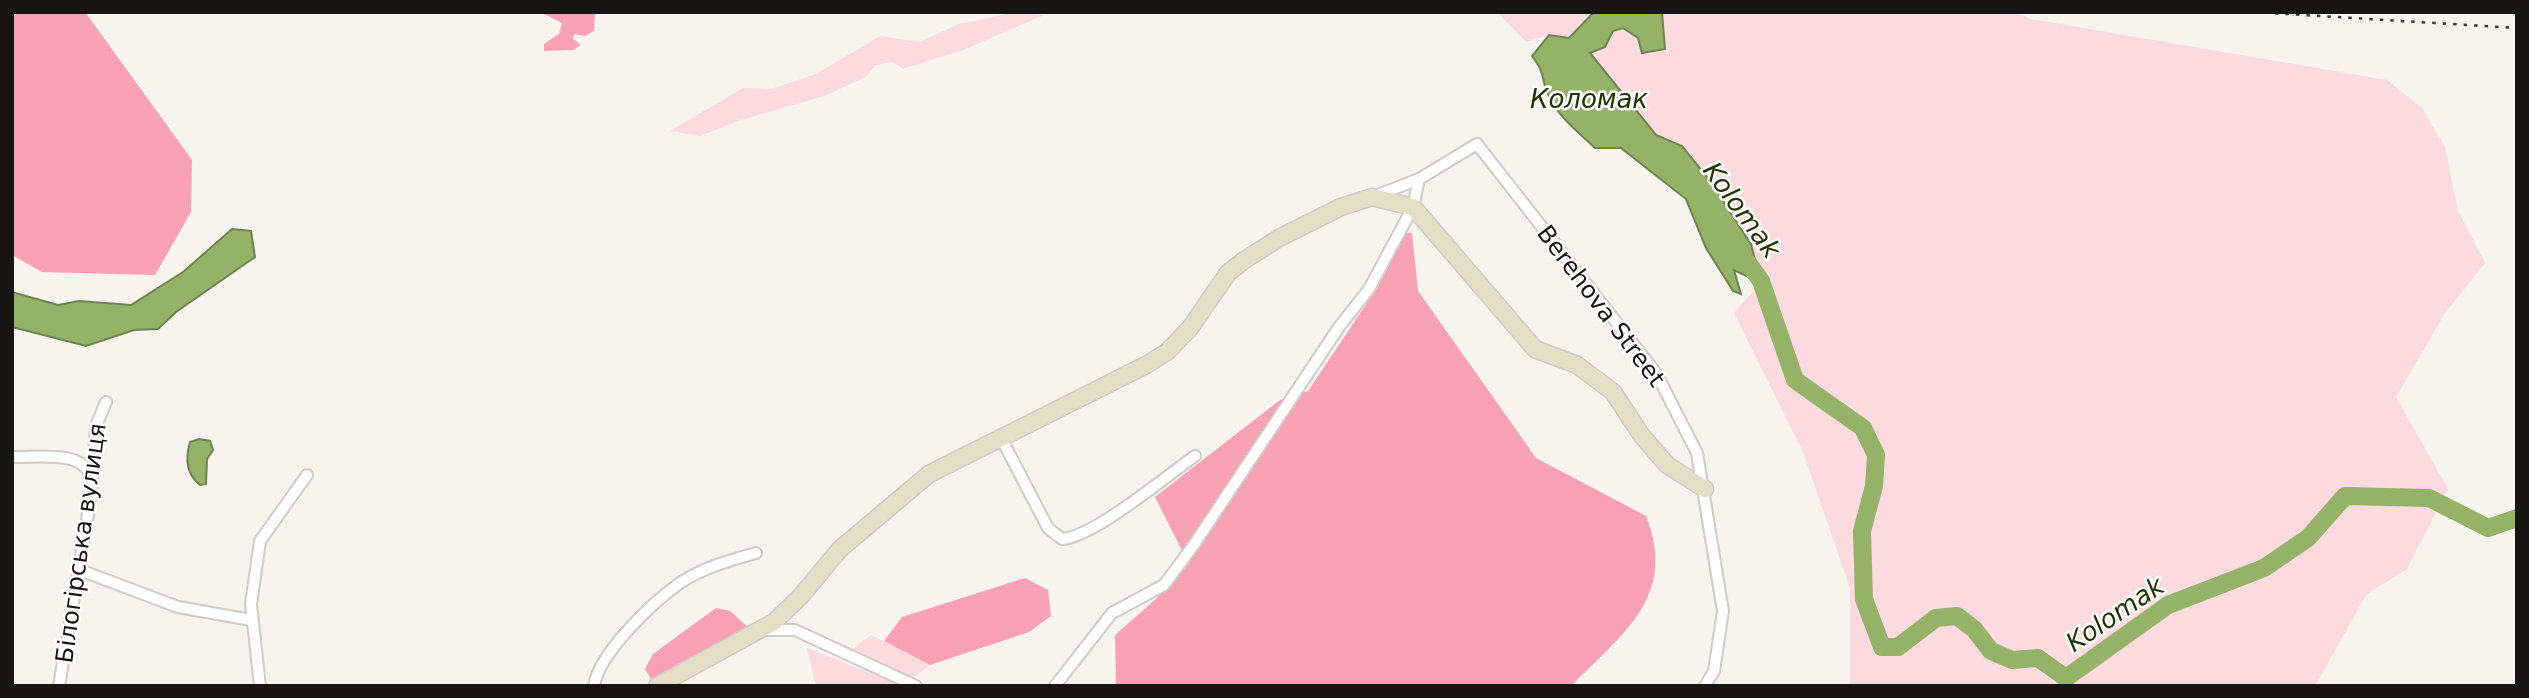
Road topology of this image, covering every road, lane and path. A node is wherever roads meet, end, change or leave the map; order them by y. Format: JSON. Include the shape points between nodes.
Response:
{"nodes":[{"id":1,"x":1419,"y":179,"type":"junction"},
{"id":2,"x":1372,"y":197,"type":"junction"},
{"id":3,"x":1413,"y":207,"type":"junction"},
{"id":4,"x":106,"y":402,"type":"dead end"},
{"id":5,"x":1000,"y":436,"type":"junction"},
{"id":6,"x":1195,"y":456,"type":"dead end"},
{"id":7,"x":12,"y":457,"type":"edge"},
{"id":8,"x":307,"y":475,"type":"dead end"},
{"id":9,"x":92,"y":480,"type":"junction"},
{"id":10,"x":1705,"y":489,"type":"junction"},
{"id":11,"x":756,"y":553,"type":"dead end"},
{"id":12,"x":80,"y":570,"type":"junction"},
{"id":13,"x":251,"y":620,"type":"junction"},
{"id":14,"x":763,"y":630,"type":"junction"},
{"id":15,"x":59,"y":686,"type":"edge"},
{"id":16,"x":260,"y":686,"type":"edge"},
{"id":17,"x":594,"y":686,"type":"edge"},
{"id":18,"x":657,"y":686,"type":"edge"},
{"id":19,"x":916,"y":686,"type":"edge"},
{"id":20,"x":1055,"y":686,"type":"edge"},
{"id":21,"x":1705,"y":686,"type":"edge"}],
"edges":[{"from":1,"to":2,"type":"street"},
{"from":1,"to":3,"type":"street"},
{"from":1,"to":10,"type":"street","name":"Berehova Street","via":[[1477,144],[1656,373],[1697,453]]},
{"from":2,"to":3,"type":"street"},
{"from":2,"to":5,"type":"street","via":[[1279,237],[1243,261],[1228,273],[1190,328],[1167,352],[1068,407]]},
{"from":3,"to":10,"type":"street","via":[[1535,349],[1577,365],[1614,392],[1667,465]]},
{"from":3,"to":20,"type":"street","via":[[1369,289],[1164,585],[1112,613]]},
{"from":4,"to":9,"type":"street","name":"Білогірська вулиця","via":[[96,426]]},
{"from":5,"to":6,"type":"street","via":[[1048,528],[1062,539],[1114,514]]},
{"from":5,"to":14,"type":"street","via":[[929,474],[839,550],[801,596]]},
{"from":7,"to":9,"type":"street","via":[[73,459],[87,467]]},
{"from":8,"to":13,"type":"street","via":[[260,541]]},
{"from":9,"to":12,"type":"street","name":"Білогірська вулиця"},
{"from":10,"to":21,"type":"street","name":"Berehova Street","via":[[1723,611],[1714,671]]},
{"from":11,"to":17,"type":"street","via":[[680,583],[620,641]]},
{"from":12,"to":13,"type":"street","via":[[178,607]]},
{"from":12,"to":15,"type":"street","name":"Білогірська вулиця"},
{"from":13,"to":16,"type":"street"},
{"from":14,"to":18,"type":"street"},
{"from":14,"to":19,"type":"street","via":[[795,630]]}]}
